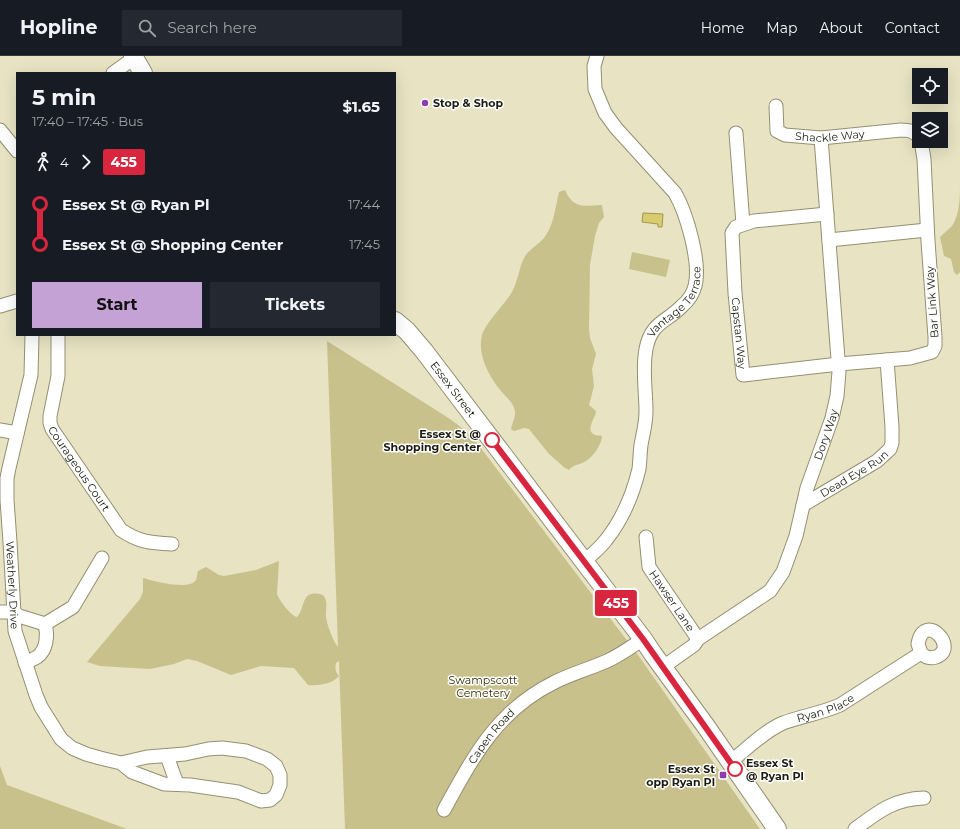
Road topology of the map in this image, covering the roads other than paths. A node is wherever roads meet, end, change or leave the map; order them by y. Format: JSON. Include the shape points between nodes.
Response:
{"nodes":[{"id":1,"x":597,"y":56,"type":"edge"},
{"id":2,"x":136,"y":62,"type":"edge"},
{"id":3,"x":115,"y":72,"type":"edge"},
{"id":4,"x":776,"y":106,"type":"dead end"},
{"id":5,"x":0,"y":130,"type":"edge"},
{"id":6,"x":736,"y":133,"type":"dead end"},
{"id":7,"x":912,"y":133,"type":"edge"},
{"id":8,"x":821,"y":138,"type":"junction"},
{"id":9,"x":922,"y":148,"type":"edge"},
{"id":10,"x":16,"y":150,"type":"edge"},
{"id":11,"x":827,"y":214,"type":"junction"},
{"id":12,"x":743,"y":224,"type":"junction"},
{"id":13,"x":927,"y":230,"type":"junction"},
{"id":14,"x":829,"y":240,"type":"junction"},
{"id":15,"x":16,"y":301,"type":"edge"},
{"id":16,"x":0,"y":306,"type":"edge"},
{"id":17,"x":396,"y":322,"type":"edge"},
{"id":18,"x":32,"y":336,"type":"edge"},
{"id":19,"x":58,"y":336,"type":"edge"},
{"id":20,"x":888,"y":360,"type":"junction"},
{"id":21,"x":839,"y":364,"type":"junction"},
{"id":22,"x":0,"y":430,"type":"edge"},
{"id":23,"x":17,"y":434,"type":"junction"},
{"id":24,"x":803,"y":505,"type":"junction"},
{"id":25,"x":646,"y":537,"type":"dead end"},
{"id":26,"x":172,"y":544,"type":"dead end"},
{"id":27,"x":102,"y":558,"type":"dead end"},
{"id":28,"x":585,"y":562,"type":"junction"},
{"id":29,"x":0,"y":612,"type":"edge"},
{"id":30,"x":14,"y":612,"type":"junction"},
{"id":31,"x":45,"y":624,"type":"junction"},
{"id":32,"x":643,"y":639,"type":"junction"},
{"id":33,"x":698,"y":639,"type":"junction"},
{"id":34,"x":921,"y":653,"type":"dead end"},
{"id":35,"x":24,"y":663,"type":"junction"},
{"id":36,"x":663,"y":667,"type":"junction"},
{"id":37,"x":167,"y":756,"type":"junction"},
{"id":38,"x":121,"y":762,"type":"junction"},
{"id":39,"x":730,"y":762,"type":"junction"},
{"id":40,"x":177,"y":784,"type":"junction"},
{"id":41,"x":924,"y":798,"type":"dead end"},
{"id":42,"x":444,"y":810,"type":"dead end"},
{"id":43,"x":777,"y":829,"type":"edge"},
{"id":44,"x":855,"y":829,"type":"edge"}],
"edges":[{"from":1,"to":28,"type":"street","name":"Vantage Terrace","via":[[594,66],[595,90],[605,113],[681,203],[690,232],[696,277],[690,298],[658,325],[649,339],[645,358],[646,414],[636,482],[619,520],[606,540]]},
{"from":2,"to":3,"type":"street"},
{"from":4,"to":8,"type":"street","name":"Shackle Way","via":[[777,131],[781,134]]},
{"from":5,"to":10,"type":"street"},
{"from":6,"to":12,"type":"street"},
{"from":7,"to":8,"type":"street","name":"Shackle Way","via":[[901,130]]},
{"from":8,"to":11,"type":"street","name":"Dory Way"},
{"from":9,"to":13,"type":"street","name":"Bar Link Way"},
{"from":11,"to":12,"type":"street"},
{"from":11,"to":14,"type":"street","name":"Dory Way"},
{"from":12,"to":21,"type":"street","name":"Capstan Way","via":[[736,227],[732,233],[743,375]]},
{"from":13,"to":14,"type":"street"},
{"from":13,"to":20,"type":"street","name":"Bar Link Way","via":[[935,346],[932,352]]},
{"from":14,"to":21,"type":"street","name":"Dory Way"},
{"from":15,"to":16,"type":"street"},
{"from":17,"to":28,"type":"main road","name":"Essex Street","via":[[408,331],[424,351]]},
{"from":18,"to":23,"type":"street","name":"Weatherly Drive","via":[[31,375]]},
{"from":19,"to":26,"type":"street","name":"Courageous Court","via":[[58,376],[50,416],[52,429],[121,530],[140,541]]},
{"from":20,"to":21,"type":"street","name":"Bar Link Way"},
{"from":20,"to":24,"type":"street","name":"Dead Eye Run","via":[[892,427],[890,448],[877,461]]},
{"from":21,"to":24,"type":"street","name":"Dory Way","via":[[837,396],[832,418]]},
{"from":22,"to":23,"type":"street"},
{"from":23,"to":30,"type":"street","name":"Weatherly Drive","via":[[7,478],[6,500]]},
{"from":24,"to":33,"type":"street","name":"Dory Way","via":[[796,536],[783,572],[770,591]]},
{"from":25,"to":33,"type":"street","name":"Hawser Lane","via":[[649,567]]},
{"from":27,"to":31,"type":"street","via":[[73,607]]},
{"from":28,"to":32,"type":"main road","name":"Essex Street"},
{"from":29,"to":30,"type":"street"},
{"from":30,"to":31,"type":"street"},
{"from":30,"to":35,"type":"street","name":"Weatherly Drive","via":[[14,631]]},
{"from":31,"to":35,"type":"street","via":[[47,632],[42,652]]},
{"from":32,"to":36,"type":"main road","name":"Essex Street"},
{"from":32,"to":42,"type":"street","name":"Capen Road","via":[[608,661],[553,683],[515,709],[496,726],[480,747]]},
{"from":33,"to":36,"type":"street","name":"Dory Way","via":[[694,645]]},
{"from":34,"to":39,"type":"street","name":"Ryan Place","via":[[840,705],[773,728]]},
{"from":35,"to":38,"type":"street","name":"Weatherly Drive","via":[[41,707],[62,739],[72,748],[86,754]]},
{"from":36,"to":39,"type":"main road","name":"Essex Street"},
{"from":37,"to":38,"type":"street","name":"Weatherly Drive"},
{"from":37,"to":40,"type":"street"},
{"from":37,"to":40,"type":"street","name":"Weatherly Drive","via":[[208,749],[233,748],[267,759],[276,766],[280,775],[276,795],[265,801],[238,792]]},
{"from":38,"to":40,"type":"street","name":"Weatherly Drive","via":[[132,772],[164,784]]},
{"from":39,"to":43,"type":"main road","name":"Essex Street"},
{"from":41,"to":44,"type":"street","via":[[897,802]]}]}
